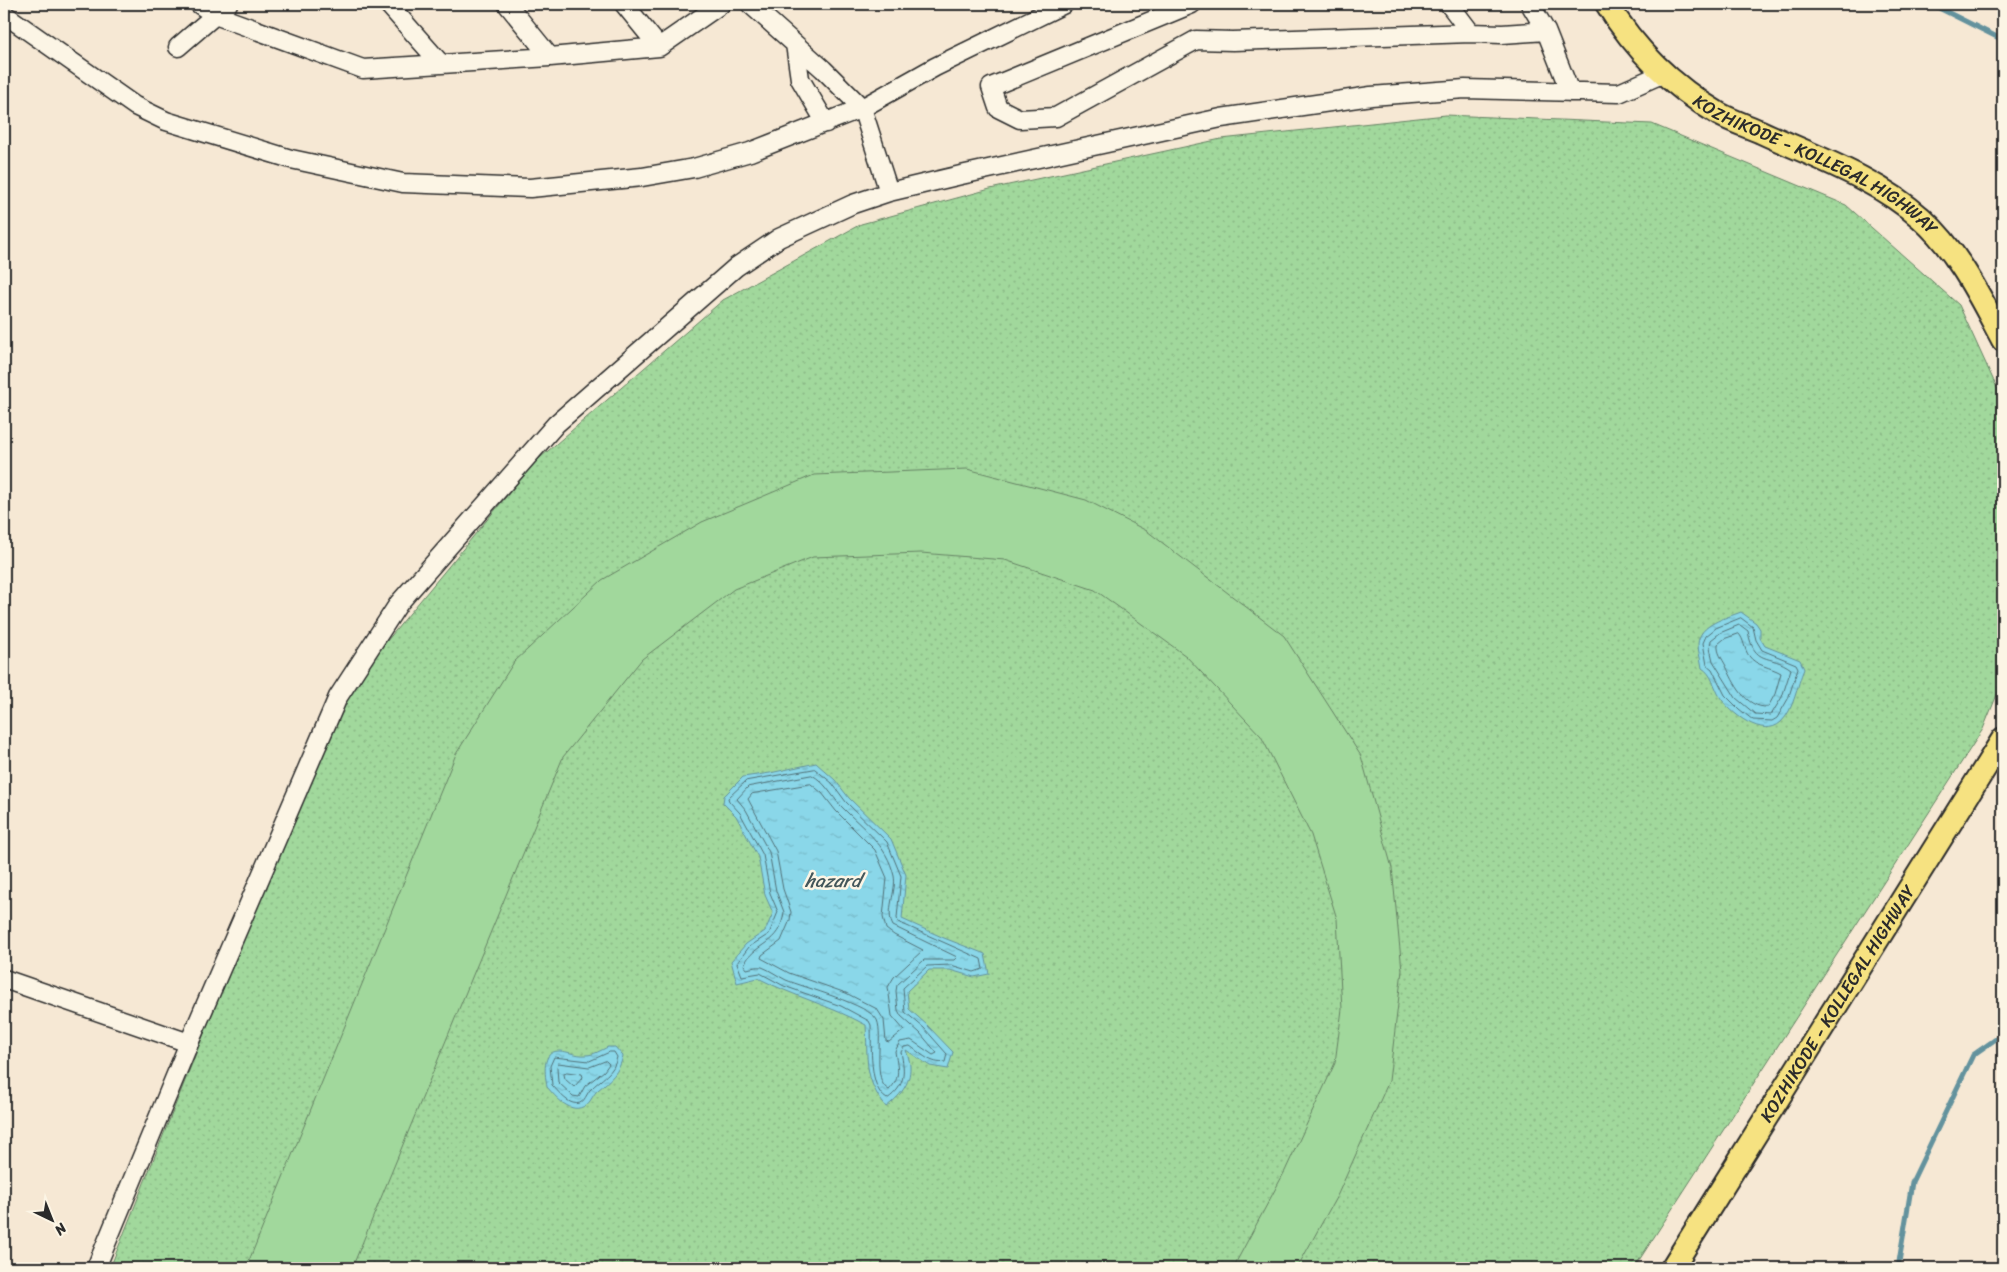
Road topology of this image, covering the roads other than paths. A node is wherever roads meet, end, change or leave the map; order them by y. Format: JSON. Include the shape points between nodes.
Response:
{"nodes":[{"id":1,"x":199,"y":4,"type":"edge"},
{"id":2,"x":388,"y":4,"type":"edge"},
{"id":3,"x":507,"y":4,"type":"edge"},
{"id":4,"x":624,"y":4,"type":"edge"},
{"id":5,"x":721,"y":4,"type":"edge"},
{"id":6,"x":750,"y":4,"type":"edge"},
{"id":7,"x":1064,"y":4,"type":"edge"},
{"id":8,"x":1192,"y":4,"type":"edge"},
{"id":9,"x":1449,"y":4,"type":"edge"},
{"id":10,"x":1530,"y":4,"type":"edge"},
{"id":11,"x":1606,"y":4,"type":"edge"},
{"id":12,"x":222,"y":9,"type":"edge"},
{"id":13,"x":4,"y":14,"type":"edge"},
{"id":14,"x":1546,"y":31,"type":"junction"},
{"id":15,"x":1472,"y":33,"type":"junction"},
{"id":16,"x":795,"y":44,"type":"junction"},
{"id":17,"x":178,"y":46,"type":"dead end"},
{"id":18,"x":660,"y":47,"type":"junction"},
{"id":19,"x":550,"y":57,"type":"junction"},
{"id":20,"x":441,"y":64,"type":"junction"},
{"id":21,"x":1662,"y":74,"type":"junction"},
{"id":22,"x":1570,"y":92,"type":"junction"},
{"id":23,"x":862,"y":108,"type":"junction"},
{"id":24,"x":826,"y":123,"type":"junction"},
{"id":25,"x":889,"y":192,"type":"junction"},
{"id":26,"x":2003,"y":340,"type":"edge"},
{"id":27,"x":2003,"y":739,"type":"edge"},
{"id":28,"x":6,"y":986,"type":"edge"},
{"id":29,"x":189,"y":1043,"type":"junction"},
{"id":30,"x":96,"y":1268,"type":"edge"},
{"id":31,"x":1672,"y":1268,"type":"edge"}],
"edges":[{"from":1,"to":12,"type":"street"},
{"from":2,"to":20,"type":"street"},
{"from":3,"to":19,"type":"street"},
{"from":4,"to":18,"type":"street"},
{"from":5,"to":18,"type":"street"},
{"from":6,"to":16,"type":"street"},
{"from":7,"to":23,"type":"street","via":[[935,67]]},
{"from":8,"to":15,"type":"street","via":[[991,87],[998,108],[1020,119],[1056,117],[1196,40]]},
{"from":9,"to":15,"type":"street"},
{"from":10,"to":14,"type":"street"},
{"from":11,"to":21,"type":"main road","name":"KOZHIKODE - KOLLEGAL HIGHWAY"},
{"from":12,"to":17,"type":"street"},
{"from":12,"to":20,"type":"street","via":[[363,69]]},
{"from":13,"to":24,"type":"street","via":[[135,106],[166,121],[291,159],[404,183],[530,188],[642,177],[694,168],[750,152]]},
{"from":14,"to":15,"type":"street"},
{"from":14,"to":22,"type":"street"},
{"from":16,"to":23,"type":"street"},
{"from":16,"to":24,"type":"street","via":[[800,78]]},
{"from":18,"to":19,"type":"street"},
{"from":19,"to":20,"type":"street"},
{"from":21,"to":22,"type":"street","via":[[1619,93]]},
{"from":21,"to":26,"type":"main road","name":"KOZHIKODE - KOLLEGAL HIGHWAY","via":[[1720,114],[1845,170],[1888,194],[1921,218],[1953,252]]},
{"from":22,"to":25,"type":"street","via":[[1465,89],[1343,100],[1221,118]]},
{"from":23,"to":24,"type":"street"},
{"from":23,"to":25,"type":"street"},
{"from":25,"to":29,"type":"street","via":[[853,204],[779,238],[736,267],[556,424],[399,603],[338,697]]},
{"from":27,"to":31,"type":"main road","name":"KOZHIKODE - KOLLEGAL HIGHWAY"},
{"from":28,"to":29,"type":"street"},
{"from":29,"to":30,"type":"street"}]}
